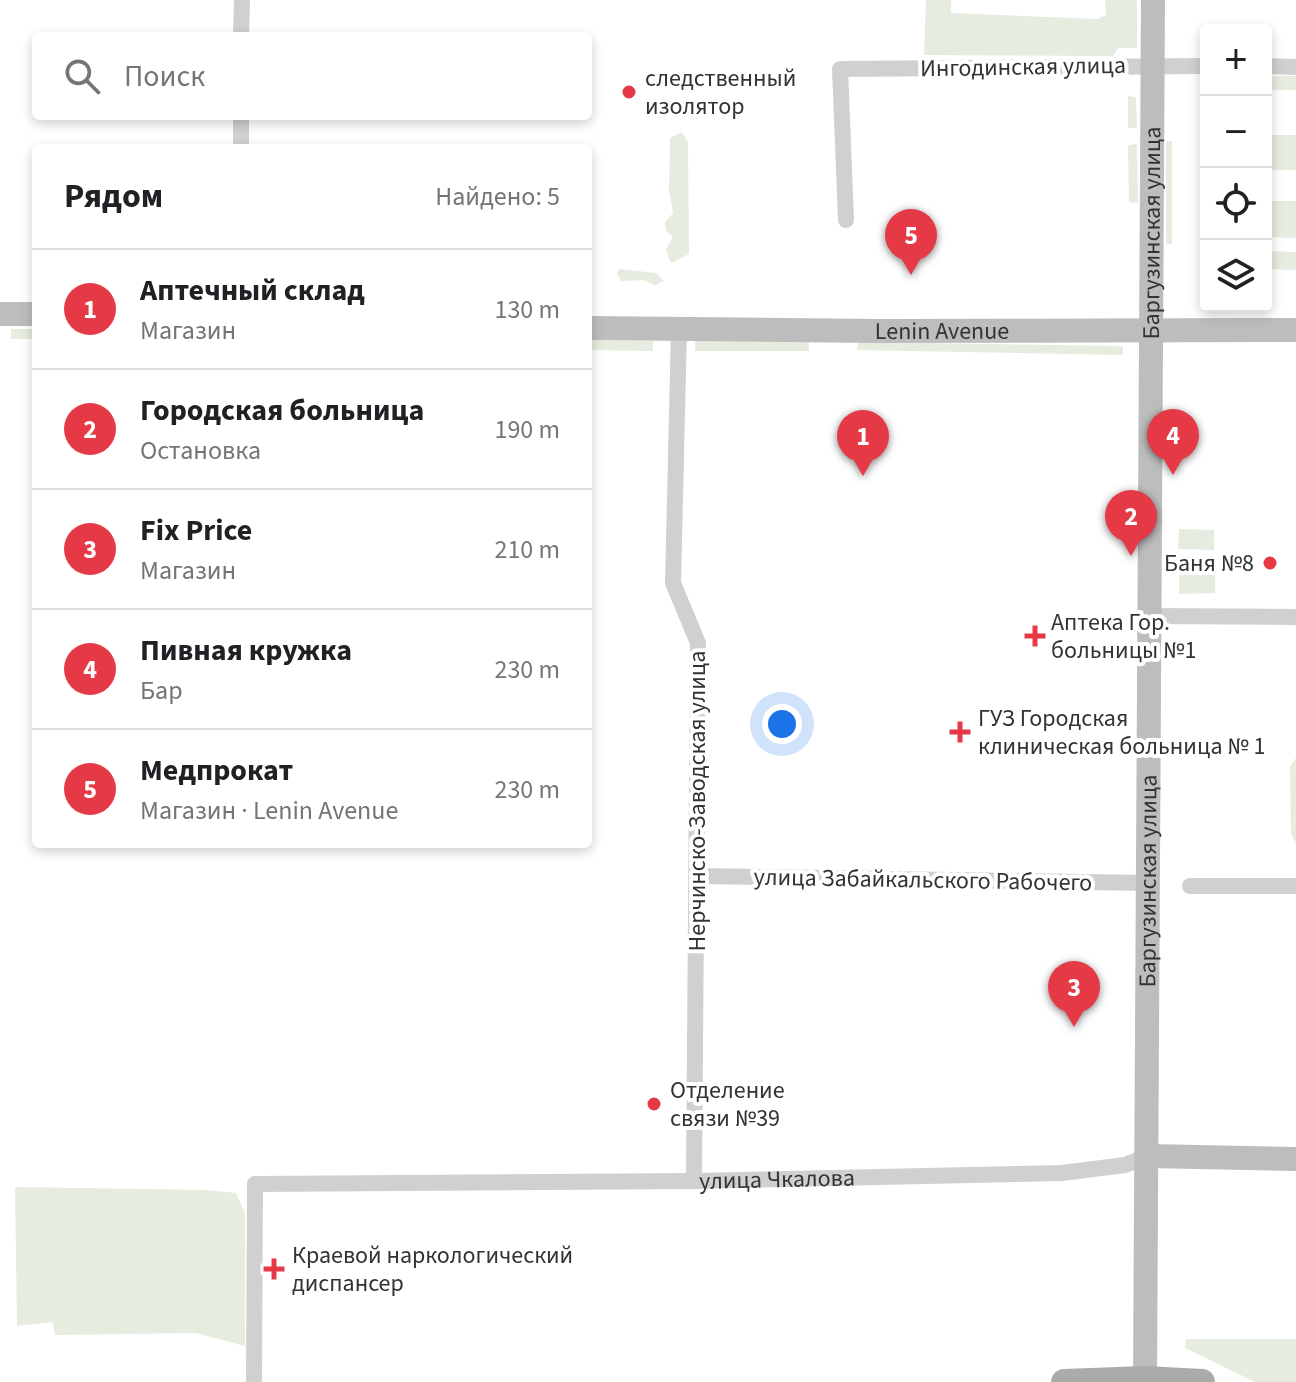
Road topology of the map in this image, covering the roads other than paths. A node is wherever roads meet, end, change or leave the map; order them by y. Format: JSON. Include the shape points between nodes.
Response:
{"nodes":[{"id":1,"x":242,"y":0,"type":"edge"},
{"id":2,"x":1153,"y":0,"type":"edge"},
{"id":3,"x":241,"y":32,"type":"edge"},
{"id":4,"x":1152,"y":66,"type":"junction"},
{"id":5,"x":1200,"y":66,"type":"edge"},
{"id":6,"x":1272,"y":66,"type":"edge"},
{"id":7,"x":1296,"y":67,"type":"edge"},
{"id":8,"x":241,"y":120,"type":"edge"},
{"id":9,"x":241,"y":144,"type":"edge"},
{"id":10,"x":846,"y":220,"type":"dead end"},
{"id":11,"x":0,"y":314,"type":"edge"},
{"id":12,"x":32,"y":314,"type":"edge"},
{"id":13,"x":592,"y":328,"type":"edge"},
{"id":14,"x":679,"y":329,"type":"junction"},
{"id":15,"x":1151,"y":330,"type":"junction"},
{"id":16,"x":1296,"y":330,"type":"edge"},
{"id":17,"x":1150,"y":616,"type":"junction"},
{"id":18,"x":1296,"y":617,"type":"edge"},
{"id":19,"x":697,"y":876,"type":"junction"},
{"id":20,"x":1149,"y":883,"type":"junction"},
{"id":21,"x":1190,"y":886,"type":"dead end"},
{"id":22,"x":1296,"y":886,"type":"edge"},
{"id":23,"x":1148,"y":1156,"type":"junction"},
{"id":24,"x":1296,"y":1159,"type":"edge"},
{"id":25,"x":694,"y":1181,"type":"junction"},
{"id":26,"x":1145,"y":1379,"type":"junction"},
{"id":27,"x":254,"y":1382,"type":"edge"},
{"id":28,"x":1064,"y":1382,"type":"edge"},
{"id":29,"x":1202,"y":1382,"type":"edge"}],
"edges":[{"from":1,"to":3,"type":"street"},
{"from":2,"to":4,"type":"main road","name":"Баргузинская улица"},
{"from":4,"to":5,"type":"street","name":"Ингодинская улица"},
{"from":4,"to":10,"type":"street","name":"Ингодинская улица","via":[[840,69]]},
{"from":4,"to":15,"type":"main road","name":"Баргузинская улица"},
{"from":6,"to":7,"type":"street"},
{"from":8,"to":9,"type":"street"},
{"from":11,"to":12,"type":"main road"},
{"from":13,"to":14,"type":"main road","name":"Lenin Avenue"},
{"from":14,"to":15,"type":"main road","name":"Lenin Avenue"},
{"from":14,"to":19,"type":"street","name":"Нерчинско-Заводская улица","via":[[673,583],[698,643]]},
{"from":15,"to":16,"type":"main road","name":"Lenin Avenue"},
{"from":15,"to":17,"type":"main road","name":"Баргузинская улица"},
{"from":17,"to":18,"type":"street"},
{"from":17,"to":20,"type":"main road","name":"Баргузинская улица"},
{"from":19,"to":20,"type":"street","name":"улица Забайкальского Рабочего"},
{"from":19,"to":25,"type":"street","name":"Нерчинско-Заводская улица"},
{"from":20,"to":23,"type":"main road","name":"Баргузинская улица"},
{"from":21,"to":22,"type":"street"},
{"from":23,"to":24,"type":"main road","name":"улица Чкалова"},
{"from":23,"to":25,"type":"street","name":"улица Чкалова","via":[[1125,1165],[1062,1173]]},
{"from":23,"to":26,"type":"main road","name":"Баргузинская улица"},
{"from":25,"to":27,"type":"street","name":"улица Чкалова","via":[[255,1184]]},
{"from":26,"to":28,"type":"main road"},
{"from":26,"to":29,"type":"main road"}]}
